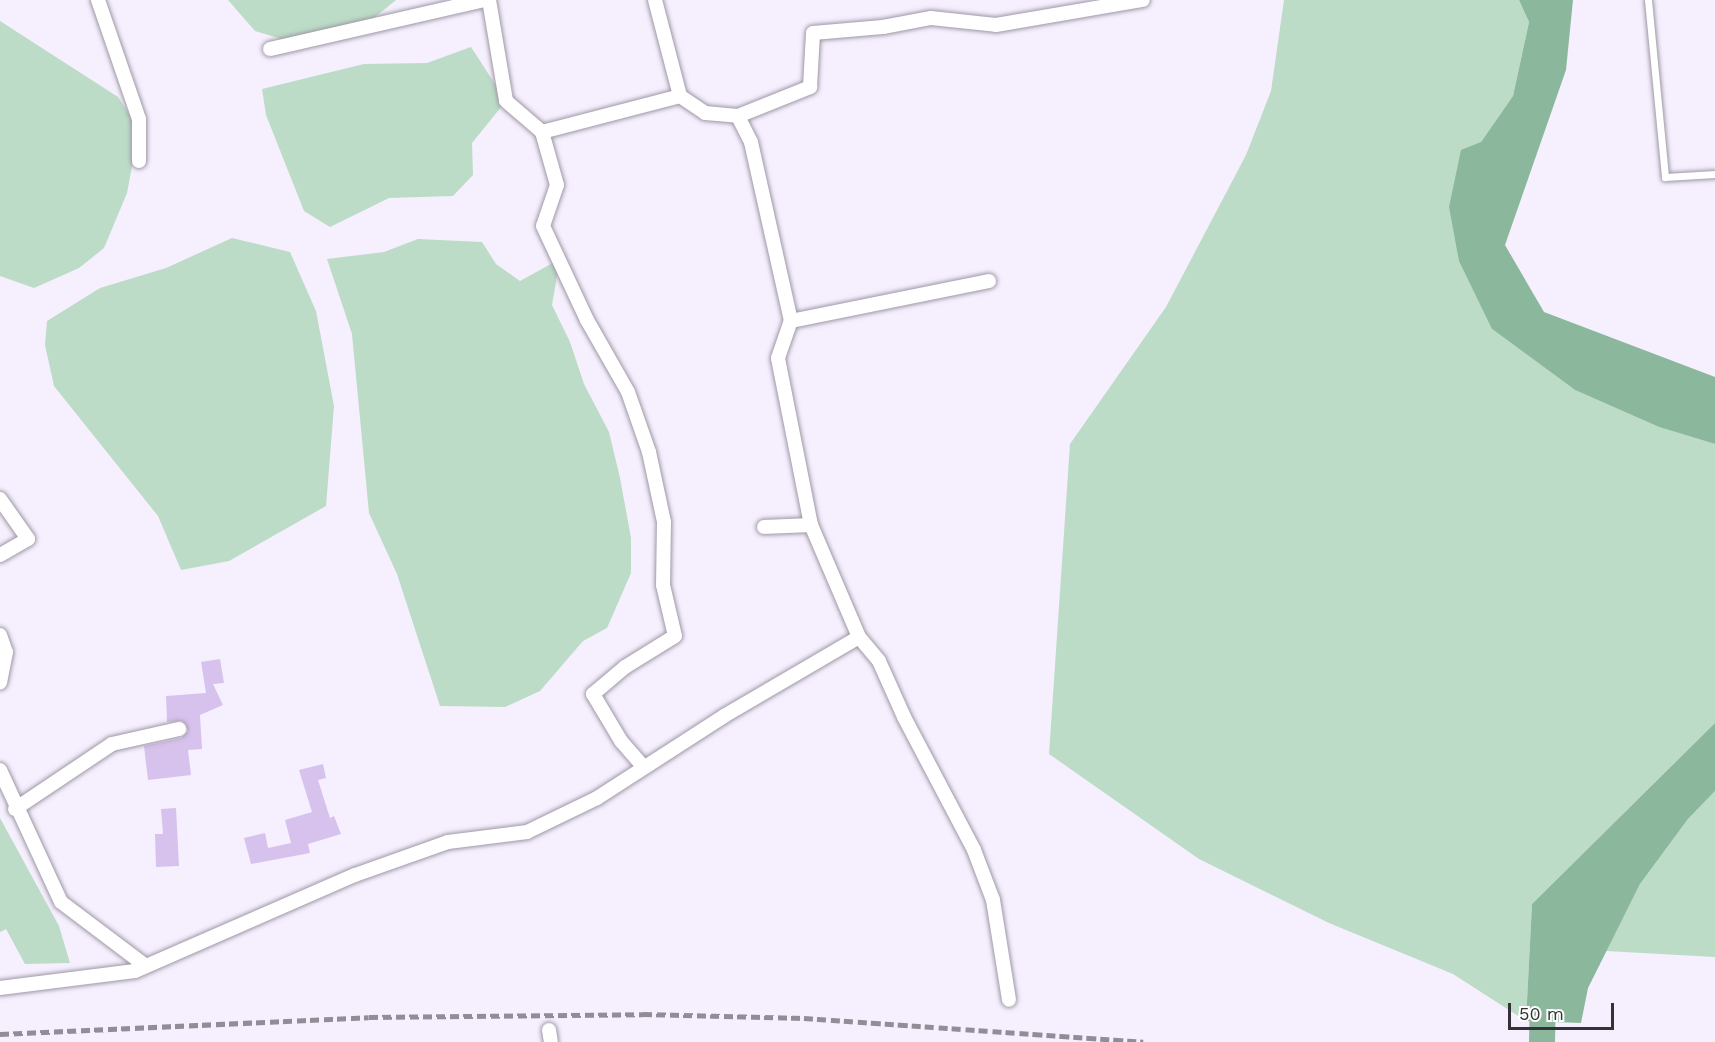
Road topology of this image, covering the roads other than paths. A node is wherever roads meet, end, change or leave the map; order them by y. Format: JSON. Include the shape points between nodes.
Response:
{"nodes":[{"id":1,"x":98,"y":0,"type":"edge"},
{"id":2,"x":484,"y":0,"type":"edge"},
{"id":3,"x":489,"y":0,"type":"edge"},
{"id":4,"x":655,"y":0,"type":"edge"},
{"id":5,"x":1143,"y":0,"type":"edge"},
{"id":6,"x":1648,"y":0,"type":"edge"},
{"id":7,"x":270,"y":49,"type":"dead end"},
{"id":8,"x":680,"y":96,"type":"junction"},
{"id":9,"x":738,"y":116,"type":"junction"},
{"id":10,"x":542,"y":132,"type":"junction"},
{"id":11,"x":139,"y":161,"type":"dead end"},
{"id":12,"x":1715,"y":174,"type":"edge"},
{"id":13,"x":989,"y":281,"type":"dead end"},
{"id":14,"x":791,"y":321,"type":"junction"},
{"id":15,"x":0,"y":499,"type":"edge"},
{"id":16,"x":811,"y":525,"type":"junction"},
{"id":17,"x":764,"y":527,"type":"dead end"},
{"id":18,"x":0,"y":555,"type":"edge"},
{"id":19,"x":0,"y":635,"type":"edge"},
{"id":20,"x":859,"y":637,"type":"junction"},
{"id":21,"x":0,"y":682,"type":"edge"},
{"id":22,"x":179,"y":729,"type":"dead end"},
{"id":23,"x":644,"y":767,"type":"junction"},
{"id":24,"x":0,"y":770,"type":"edge"},
{"id":25,"x":15,"y":809,"type":"junction"},
{"id":26,"x":146,"y":966,"type":"junction"},
{"id":27,"x":0,"y":988,"type":"edge"},
{"id":28,"x":1009,"y":1000,"type":"dead end"}],
"edges":[{"from":1,"to":11,"type":"street","via":[[139,119]]},
{"from":2,"to":7,"type":"street"},
{"from":3,"to":10,"type":"street","via":[[506,101]]},
{"from":4,"to":8,"type":"street"},
{"from":5,"to":9,"type":"street","via":[[996,25],[932,18],[813,33],[810,87]]},
{"from":6,"to":12,"type":"lane","via":[[1665,177]]},
{"from":8,"to":9,"type":"street","via":[[705,113]]},
{"from":8,"to":10,"type":"street"},
{"from":9,"to":14,"type":"street","via":[[751,141]]},
{"from":10,"to":23,"type":"street","via":[[557,185],[543,226],[587,320],[628,392],[650,452],[664,522],[663,585],[675,636],[625,667],[593,694],[621,741]]},
{"from":13,"to":14,"type":"street"},
{"from":14,"to":16,"type":"street","via":[[778,358]]},
{"from":15,"to":18,"type":"street","via":[[28,538]]},
{"from":16,"to":17,"type":"street"},
{"from":16,"to":20,"type":"street"},
{"from":19,"to":21,"type":"street","via":[[6,652]]},
{"from":20,"to":23,"type":"street"},
{"from":20,"to":28,"type":"street","via":[[879,661],[974,850],[993,900]]},
{"from":22,"to":25,"type":"street","via":[[112,744]]},
{"from":23,"to":26,"type":"street","via":[[597,798],[527,832],[448,842],[376,867]]},
{"from":24,"to":25,"type":"street"},
{"from":25,"to":26,"type":"street","via":[[61,902]]},
{"from":26,"to":27,"type":"street","via":[[135,971]]}]}
